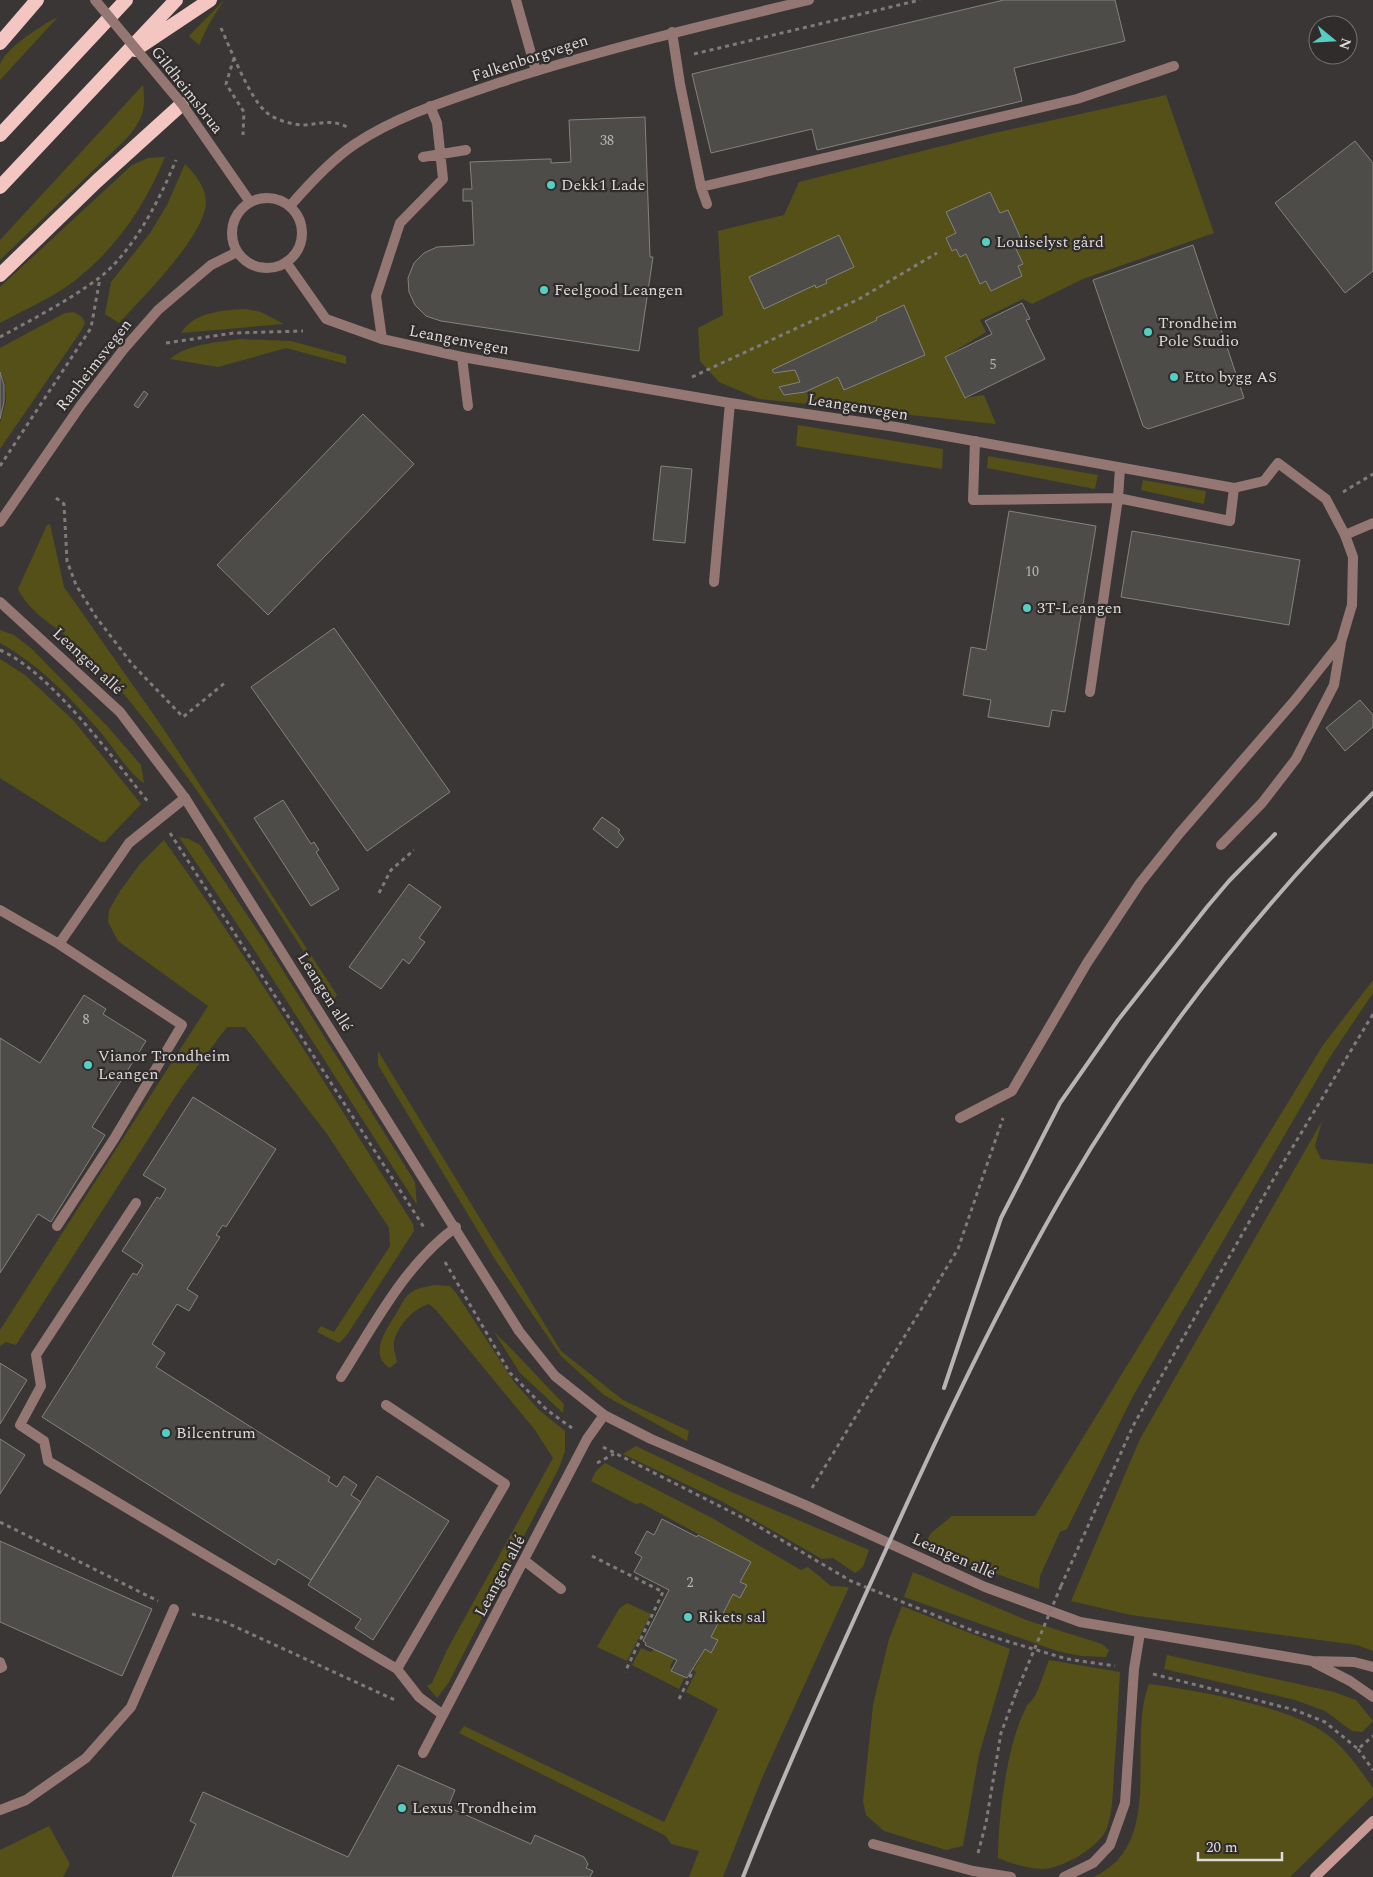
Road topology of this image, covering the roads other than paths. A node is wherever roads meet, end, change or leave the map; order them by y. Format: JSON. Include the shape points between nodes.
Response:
{"nodes":[{"id":1,"x":37,"y":0,"type":"edge"},
{"id":2,"x":95,"y":0,"type":"edge"},
{"id":3,"x":118,"y":0,"type":"edge"},
{"id":4,"x":126,"y":0,"type":"edge"},
{"id":5,"x":176,"y":0,"type":"edge"},
{"id":6,"x":210,"y":0,"type":"edge"},
{"id":7,"x":516,"y":0,"type":"edge"},
{"id":8,"x":808,"y":0,"type":"edge"},
{"id":9,"x":672,"y":32,"type":"junction"},
{"id":10,"x":87,"y":39,"type":"junction"},
{"id":11,"x":0,"y":43,"type":"edge"},
{"id":12,"x":114,"y":64,"type":"junction"},
{"id":13,"x":1174,"y":66,"type":"dead end"},
{"id":14,"x":536,"y":71,"type":"junction"},
{"id":15,"x":182,"y":104,"type":"junction"},
{"id":16,"x":430,"y":106,"type":"junction"},
{"id":17,"x":0,"y":135,"type":"edge"},
{"id":18,"x":466,"y":150,"type":"dead end"},
{"id":19,"x":440,"y":153,"type":"junction"},
{"id":20,"x":423,"y":157,"type":"dead end"},
{"id":21,"x":0,"y":187,"type":"edge"},
{"id":22,"x":701,"y":187,"type":"junction"},
{"id":23,"x":250,"y":202,"type":"junction"},
{"id":24,"x":707,"y":204,"type":"dead end"},
{"id":25,"x":290,"y":206,"type":"junction"},
{"id":26,"x":237,"y":252,"type":"junction"},
{"id":27,"x":286,"y":262,"type":"junction"},
{"id":28,"x":0,"y":275,"type":"edge"},
{"id":29,"x":382,"y":339,"type":"junction"},
{"id":30,"x":462,"y":357,"type":"junction"},
{"id":31,"x":730,"y":403,"type":"junction"},
{"id":32,"x":468,"y":406,"type":"dead end"},
{"id":33,"x":974,"y":441,"type":"junction"},
{"id":34,"x":1120,"y":468,"type":"junction"},
{"id":35,"x":1234,"y":488,"type":"junction"},
{"id":36,"x":1118,"y":498,"type":"junction"},
{"id":37,"x":0,"y":522,"type":"edge"},
{"id":38,"x":1373,"y":523,"type":"edge"},
{"id":39,"x":1345,"y":535,"type":"junction"},
{"id":40,"x":714,"y":582,"type":"dead end"},
{"id":41,"x":0,"y":602,"type":"edge"},
{"id":42,"x":1341,"y":642,"type":"junction"},
{"id":43,"x":1090,"y":692,"type":"dead end"},
{"id":44,"x":185,"y":798,"type":"junction"},
{"id":45,"x":1221,"y":845,"type":"dead end"},
{"id":46,"x":0,"y":910,"type":"edge"},
{"id":47,"x":59,"y":944,"type":"junction"},
{"id":48,"x":960,"y":1118,"type":"dead end"},
{"id":49,"x":136,"y":1203,"type":"dead end"},
{"id":50,"x":57,"y":1226,"type":"dead end"},
{"id":51,"x":456,"y":1227,"type":"junction"},
{"id":52,"x":341,"y":1377,"type":"dead end"},
{"id":53,"x":386,"y":1405,"type":"dead end"},
{"id":54,"x":604,"y":1415,"type":"junction"},
{"id":55,"x":525,"y":1561,"type":"junction"},
{"id":56,"x":561,"y":1589,"type":"dead end"},
{"id":57,"x":174,"y":1609,"type":"road end"},
{"id":58,"x":1140,"y":1633,"type":"junction"},
{"id":59,"x":1312,"y":1661,"type":"junction"},
{"id":60,"x":0,"y":1662,"type":"edge"},
{"id":61,"x":1373,"y":1667,"type":"edge"},
{"id":62,"x":0,"y":1668,"type":"edge"},
{"id":63,"x":397,"y":1669,"type":"junction"},
{"id":64,"x":1373,"y":1698,"type":"edge"},
{"id":65,"x":443,"y":1715,"type":"junction"},
{"id":66,"x":423,"y":1753,"type":"dead end"},
{"id":67,"x":0,"y":1810,"type":"edge"},
{"id":68,"x":1373,"y":1821,"type":"edge"},
{"id":69,"x":873,"y":1844,"type":"dead end"},
{"id":70,"x":1011,"y":1877,"type":"edge"},
{"id":71,"x":1064,"y":1877,"type":"edge"},
{"id":72,"x":1315,"y":1877,"type":"edge"}],
"edges":[{"from":1,"to":11,"type":"highway"},
{"from":2,"to":15,"type":"street","name":"Gildheimsbrua","bridge":true},
{"from":3,"to":10,"type":"highway"},
{"from":4,"to":10,"type":"highway"},
{"from":5,"to":12,"type":"highway"},
{"from":6,"to":12,"type":"highway"},
{"from":7,"to":14,"type":"street"},
{"from":8,"to":9,"type":"street","name":"Falkenborgvegen"},
{"from":9,"to":14,"type":"street","name":"Falkenborgvegen"},
{"from":9,"to":22,"type":"street"},
{"from":10,"to":17,"type":"highway"},
{"from":12,"to":21,"type":"highway"},
{"from":13,"to":22,"type":"street","via":[[1077,99]]},
{"from":14,"to":16,"type":"street","name":"Falkenborgvegen"},
{"from":15,"to":23,"type":"street","name":"Gildheimsbrua","bridge":true},
{"from":15,"to":28,"type":"highway","via":[[96,181]]},
{"from":16,"to":19,"type":"street","via":[[437,123]]},
{"from":16,"to":25,"type":"street","name":"Falkenborgvegen","via":[[356,144],[325,169]]},
{"from":18,"to":19,"type":"street"},
{"from":19,"to":20,"type":"street"},
{"from":19,"to":29,"type":"street","via":[[443,179],[400,223],[381,297]]},
{"from":22,"to":24,"type":"street"},
{"from":23,"to":25,"type":"street","via":[[270,198]]},
{"from":23,"to":26,"type":"street","via":[[242,208],[233,224],[233,244]]},
{"from":25,"to":27,"type":"street","via":[[299,219],[302,235],[297,250]]},
{"from":26,"to":27,"type":"street","via":[[245,260],[265,268]]},
{"from":26,"to":37,"type":"street","name":"Ranheimsvegen","via":[[192,279],[152,316],[81,405]]},
{"from":27,"to":29,"type":"street","name":"Leangenvegen","via":[[326,319]]},
{"from":29,"to":30,"type":"street","name":"Leangenvegen"},
{"from":30,"to":31,"type":"street","name":"Leangenvegen"},
{"from":30,"to":32,"type":"street"},
{"from":31,"to":33,"type":"street","name":"Leangenvegen"},
{"from":31,"to":40,"type":"street"},
{"from":33,"to":34,"type":"street","name":"Leangenvegen"},
{"from":33,"to":36,"type":"street","via":[[973,500]]},
{"from":34,"to":35,"type":"street","name":"Leangenvegen"},
{"from":34,"to":36,"type":"street"},
{"from":35,"to":36,"type":"street","via":[[1230,521]]},
{"from":35,"to":39,"type":"street","name":"Leangenvegen","via":[[1264,481],[1278,463],[1326,499]]},
{"from":36,"to":43,"type":"street"},
{"from":38,"to":39,"type":"street"},
{"from":39,"to":42,"type":"street","name":"Leangenvegen","via":[[1352,557],[1352,605]]},
{"from":41,"to":44,"type":"street","name":"Leangen allé","via":[[120,712]]},
{"from":42,"to":45,"type":"street","via":[[1334,685],[1296,759],[1262,803]]},
{"from":42,"to":48,"type":"street","via":[[1140,883],[1087,963],[1012,1092]]},
{"from":44,"to":47,"type":"street","via":[[129,843]]},
{"from":44,"to":51,"type":"street","name":"Leangen allé"},
{"from":46,"to":47,"type":"street"},
{"from":47,"to":50,"type":"street","via":[[182,1025]]},
{"from":49,"to":63,"type":"street","via":[[36,1355],[41,1386],[20,1425],[44,1441],[48,1461]]},
{"from":51,"to":52,"type":"street","via":[[434,1243],[393,1295]]},
{"from":51,"to":54,"type":"street","name":"Leangen allé","via":[[519,1331],[555,1376]]},
{"from":53,"to":63,"type":"street","via":[[505,1484]]},
{"from":54,"to":55,"type":"street","name":"Leangen allé","via":[[587,1439]]},
{"from":54,"to":58,"type":"street","name":"Leangen allé","via":[[651,1439],[985,1587],[1080,1622]]},
{"from":55,"to":56,"type":"street"},
{"from":55,"to":65,"type":"street","name":"Leangen allé"},
{"from":57,"to":67,"type":"street","via":[[131,1707],[86,1758],[26,1800]]},
{"from":58,"to":59,"type":"street","name":"Leangen allé"},
{"from":58,"to":71,"type":"street","via":[[1134,1669],[1125,1803],[1110,1845],[1093,1863]]},
{"from":59,"to":61,"type":"street","name":"Leangen allé","via":[[1354,1662]]},
{"from":59,"to":64,"type":"street","name":"Leangen allé"},
{"from":60,"to":62,"type":"street"},
{"from":63,"to":65,"type":"street","via":[[419,1697]]},
{"from":65,"to":66,"type":"street","name":"Leangen allé"},
{"from":68,"to":72,"type":"main road"},
{"from":69,"to":70,"type":"street","via":[[973,1871]]}]}
